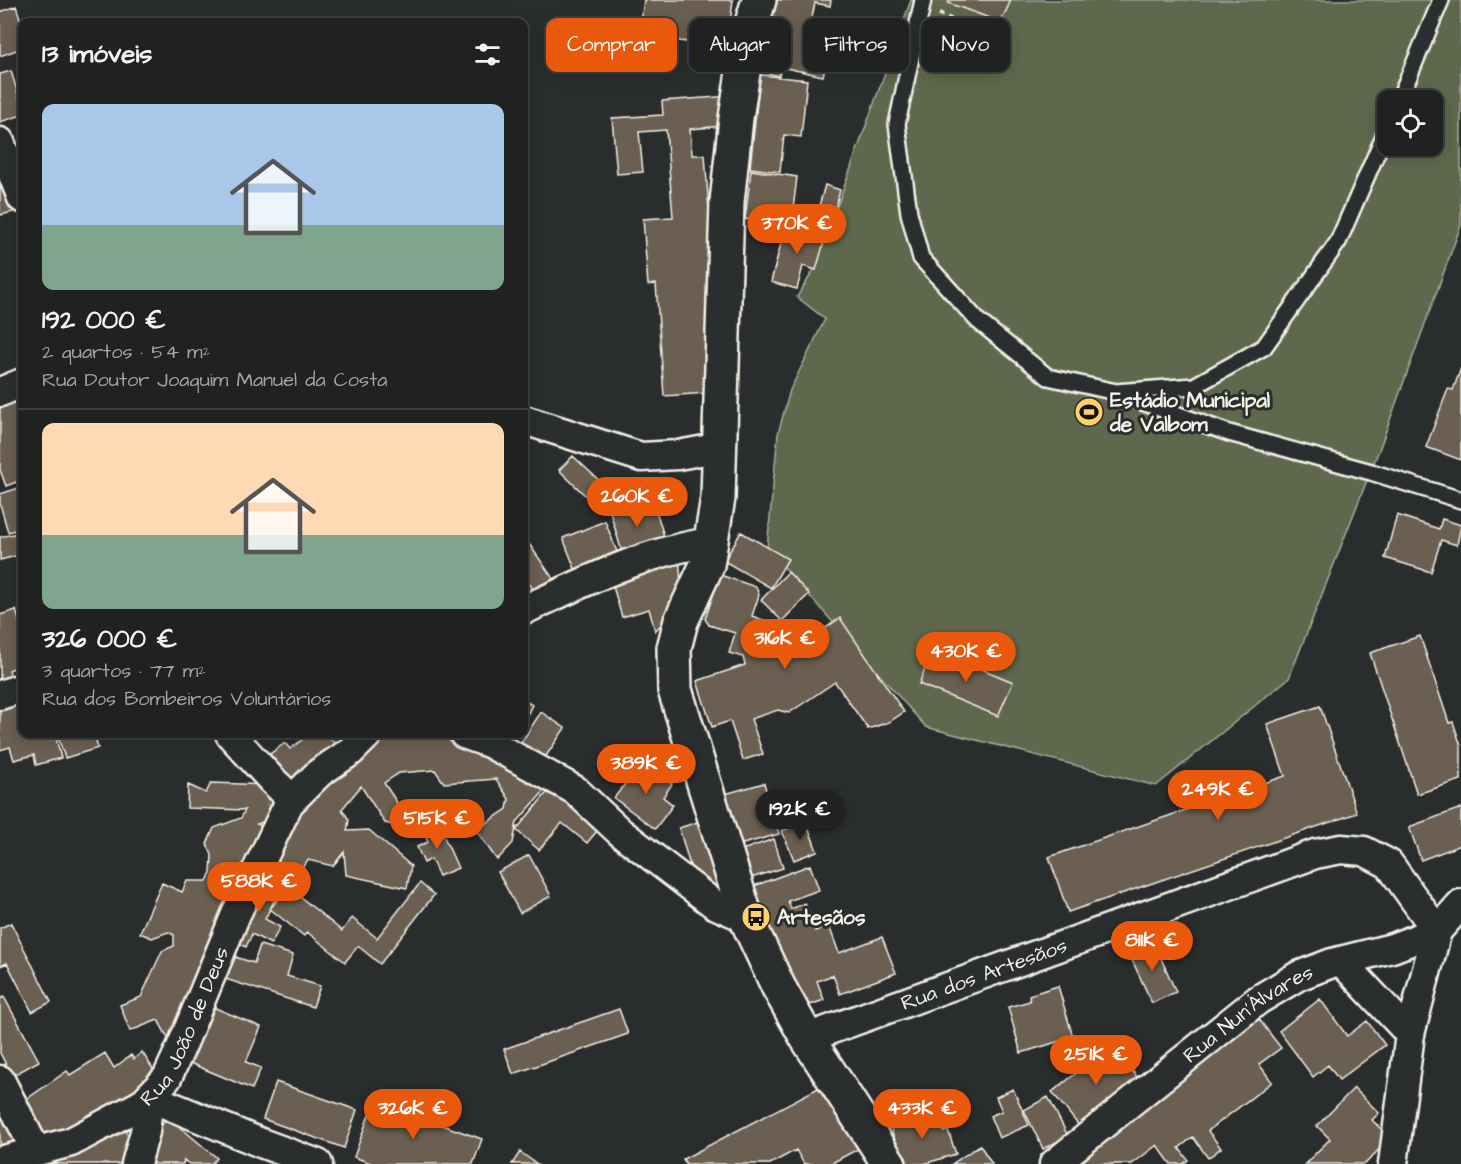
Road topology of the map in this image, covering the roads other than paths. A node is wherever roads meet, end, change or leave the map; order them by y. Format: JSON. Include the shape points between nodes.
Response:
{"nodes":[{"id":1,"x":759,"y":0,"type":"edge"},
{"id":2,"x":1441,"y":0,"type":"edge"},
{"id":3,"x":922,"y":3,"type":"edge"},
{"id":4,"x":1403,"y":90,"type":"edge"},
{"id":5,"x":0,"y":142,"type":"edge"},
{"id":6,"x":1377,"y":152,"type":"edge"},
{"id":7,"x":18,"y":188,"type":"edge"},
{"id":8,"x":18,"y":385,"type":"edge"},
{"id":9,"x":0,"y":392,"type":"edge"},
{"id":10,"x":1116,"y":392,"type":"junction"},
{"id":11,"x":528,"y":421,"type":"edge"},
{"id":12,"x":721,"y":447,"type":"junction"},
{"id":13,"x":1461,"y":501,"type":"edge"},
{"id":14,"x":712,"y":542,"type":"junction"},
{"id":15,"x":528,"y":608,"type":"edge"},
{"id":16,"x":18,"y":689,"type":"edge"},
{"id":17,"x":0,"y":695,"type":"edge"},
{"id":18,"x":234,"y":738,"type":"edge"},
{"id":19,"x":364,"y":738,"type":"edge"},
{"id":20,"x":475,"y":738,"type":"edge"},
{"id":21,"x":292,"y":799,"type":"junction"},
{"id":22,"x":1461,"y":904,"type":"edge"},
{"id":23,"x":746,"y":918,"type":"junction"},
{"id":24,"x":1437,"y":931,"type":"junction"},
{"id":25,"x":1341,"y":961,"type":"junction"},
{"id":26,"x":1410,"y":1034,"type":"junction"},
{"id":27,"x":807,"y":1038,"type":"junction"},
{"id":28,"x":0,"y":1080,"type":"edge"},
{"id":29,"x":149,"y":1097,"type":"junction"},
{"id":30,"x":36,"y":1151,"type":"junction"},
{"id":31,"x":264,"y":1154,"type":"edge"},
{"id":32,"x":0,"y":1161,"type":"edge"},
{"id":33,"x":136,"y":1164,"type":"edge"},
{"id":34,"x":318,"y":1164,"type":"edge"},
{"id":35,"x":889,"y":1164,"type":"edge"},
{"id":36,"x":1054,"y":1164,"type":"edge"},
{"id":37,"x":1393,"y":1164,"type":"edge"}],
"edges":[{"from":1,"to":12,"type":"street","via":[[736,118],[727,202]]},
{"from":2,"to":4,"type":"lane"},
{"from":3,"to":10,"type":"lane","via":[[897,124],[909,213],[921,258],[978,321],[1048,377]]},
{"from":5,"to":7,"type":"street"},
{"from":6,"to":10,"type":"lane","via":[[1338,242],[1264,347],[1194,386]]},
{"from":8,"to":9,"type":"street"},
{"from":10,"to":13,"type":"lane","via":[[1229,433]]},
{"from":11,"to":12,"type":"street","via":[[641,457]]},
{"from":12,"to":14,"type":"street"},
{"from":14,"to":15,"type":"street","via":[[634,561]]},
{"from":14,"to":23,"type":"street","via":[[707,565],[681,621],[674,648],[675,690]]},
{"from":16,"to":17,"type":"street"},
{"from":18,"to":21,"type":"street"},
{"from":19,"to":21,"type":"street","name":"Rua João de Deus"},
{"from":20,"to":23,"type":"street","via":[[576,790],[620,832],[714,904]]},
{"from":21,"to":29,"type":"street","name":"Rua João de Deus","via":[[236,914],[183,1043],[166,1078]]},
{"from":22,"to":24,"type":"street","name":"Rua Nun'Álvares"},
{"from":23,"to":27,"type":"street"},
{"from":24,"to":25,"type":"street","name":"Rua Nun'Álvares"},
{"from":24,"to":26,"type":"street"},
{"from":24,"to":27,"type":"street","name":"Rua dos Artesãos","via":[[1389,864],[1364,851],[1341,849],[1315,854]]},
{"from":25,"to":26,"type":"street"},
{"from":25,"to":36,"type":"street","name":"Rua Nun'Álvares","via":[[1298,976],[1258,1000]]},
{"from":26,"to":37,"type":"street"},
{"from":27,"to":35,"type":"street"},
{"from":28,"to":30,"type":"street"},
{"from":29,"to":30,"type":"street","name":"Rua João de Deus","via":[[71,1142]]},
{"from":29,"to":31,"type":"street"},
{"from":29,"to":33,"type":"street"},
{"from":30,"to":32,"type":"street","name":"Rua João de Deus"},
{"from":31,"to":34,"type":"street"}]}
